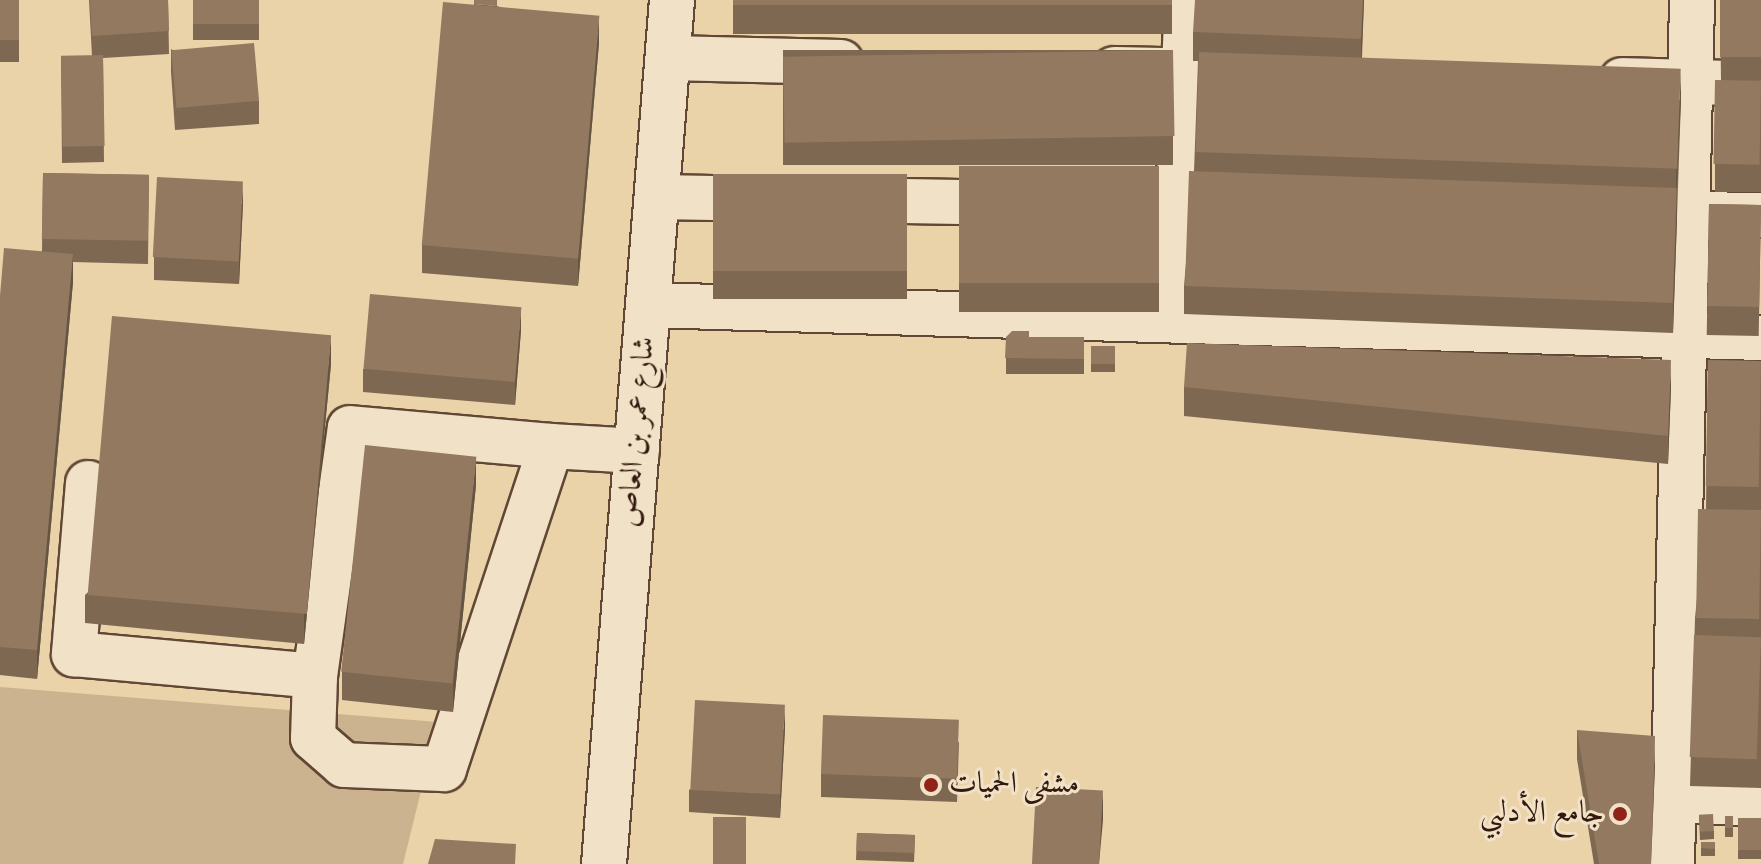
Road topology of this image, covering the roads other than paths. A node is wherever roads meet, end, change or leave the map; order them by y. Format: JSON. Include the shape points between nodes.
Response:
{"nodes":[{"id":1,"x":672,"y":0,"type":"edge"},
{"id":2,"x":1187,"y":0,"type":"edge"},
{"id":3,"x":1692,"y":0,"type":"edge"},
{"id":4,"x":668,"y":58,"type":"junction"},
{"id":5,"x":887,"y":64,"type":"edge"},
{"id":6,"x":1074,"y":68,"type":"edge"},
{"id":7,"x":1184,"y":70,"type":"junction"},
{"id":8,"x":1295,"y":73,"type":"edge"},
{"id":9,"x":1579,"y":79,"type":"edge"},
{"id":10,"x":1690,"y":82,"type":"junction"},
{"id":11,"x":1761,"y":84,"type":"edge"},
{"id":12,"x":657,"y":197,"type":"junction"},
{"id":13,"x":1178,"y":206,"type":"junction"},
{"id":14,"x":1289,"y":207,"type":"edge"},
{"id":15,"x":1575,"y":212,"type":"edge"},
{"id":16,"x":1687,"y":214,"type":"junction"},
{"id":17,"x":1761,"y":215,"type":"edge"},
{"id":18,"x":649,"y":305,"type":"junction"},
{"id":19,"x":1173,"y":319,"type":"junction"},
{"id":20,"x":1684,"y":333,"type":"junction"},
{"id":21,"x":1761,"y":338,"type":"edge"},
{"id":22,"x":551,"y":446,"type":"junction"},
{"id":23,"x":637,"y":451,"type":"junction"},
{"id":24,"x":88,"y":483,"type":"dead end"},
{"id":25,"x":1676,"y":655,"type":"junction"},
{"id":26,"x":1718,"y":657,"type":"edge"},
{"id":27,"x":315,"y":676,"type":"junction"},
{"id":28,"x":1674,"y":800,"type":"junction"},
{"id":29,"x":1761,"y":804,"type":"edge"},
{"id":30,"x":604,"y":864,"type":"edge"},
{"id":31,"x":1672,"y":864,"type":"edge"}],
"edges":[{"from":1,"to":4,"type":"street","name":"شارع عمر بن العاص"},
{"from":2,"to":7,"type":"street"},
{"from":3,"to":10,"type":"street"},
{"from":4,"to":5,"type":"street"},
{"from":4,"to":12,"type":"street","name":"شارع عمر بن العاص"},
{"from":6,"to":7,"type":"street"},
{"from":7,"to":8,"type":"street"},
{"from":7,"to":13,"type":"street"},
{"from":9,"to":10,"type":"street"},
{"from":10,"to":11,"type":"street"},
{"from":10,"to":16,"type":"street"},
{"from":12,"to":13,"type":"street"},
{"from":12,"to":18,"type":"street","name":"شارع عمر بن العاص"},
{"from":13,"to":14,"type":"street"},
{"from":13,"to":19,"type":"street"},
{"from":15,"to":16,"type":"street"},
{"from":16,"to":17,"type":"street"},
{"from":16,"to":20,"type":"street"},
{"from":18,"to":19,"type":"street"},
{"from":18,"to":23,"type":"street","name":"شارع عمر بن العاص"},
{"from":19,"to":20,"type":"street"},
{"from":20,"to":21,"type":"street"},
{"from":20,"to":25,"type":"street","via":[[1700,525]]},
{"from":22,"to":23,"type":"street"},
{"from":22,"to":27,"type":"street","via":[[350,428]]},
{"from":22,"to":27,"type":"street","via":[[444,769],[344,765],[313,738]]},
{"from":23,"to":30,"type":"street","name":"شارع عمر بن العاص"},
{"from":24,"to":27,"type":"street","via":[[74,654]]},
{"from":25,"to":26,"type":"street"},
{"from":25,"to":28,"type":"street"},
{"from":28,"to":29,"type":"street"},
{"from":28,"to":31,"type":"street"}]}
